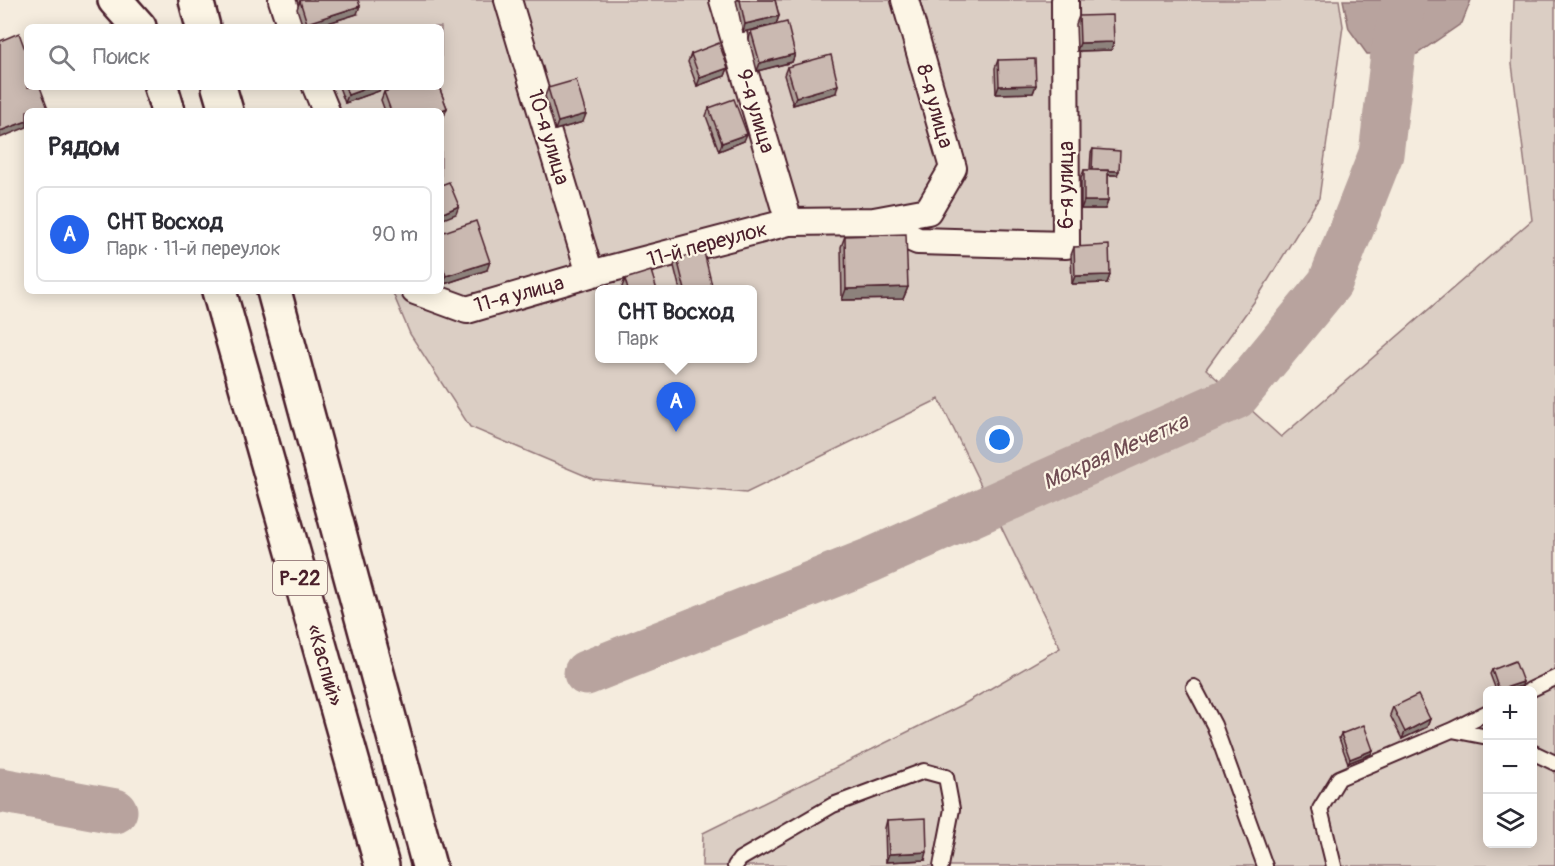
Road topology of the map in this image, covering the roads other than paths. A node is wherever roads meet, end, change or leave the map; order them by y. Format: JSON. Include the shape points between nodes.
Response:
{"nodes":[{"id":1,"x":115,"y":0,"type":"edge"},
{"id":2,"x":136,"y":0,"type":"edge"},
{"id":3,"x":196,"y":0,"type":"edge"},
{"id":4,"x":282,"y":0,"type":"edge"},
{"id":5,"x":508,"y":0,"type":"edge"},
{"id":6,"x":723,"y":0,"type":"edge"},
{"id":7,"x":905,"y":0,"type":"edge"},
{"id":8,"x":1065,"y":0,"type":"edge"},
{"id":9,"x":136,"y":24,"type":"edge"},
{"id":10,"x":143,"y":24,"type":"edge"},
{"id":11,"x":202,"y":24,"type":"edge"},
{"id":12,"x":290,"y":24,"type":"edge"},
{"id":13,"x":162,"y":90,"type":"edge"},
{"id":14,"x":220,"y":90,"type":"edge"},
{"id":15,"x":317,"y":90,"type":"edge"},
{"id":16,"x":167,"y":108,"type":"edge"},
{"id":17,"x":225,"y":108,"type":"edge"},
{"id":18,"x":325,"y":108,"type":"edge"},
{"id":19,"x":874,"y":221,"type":"junction"},
{"id":20,"x":789,"y":222,"type":"junction"},
{"id":21,"x":590,"y":274,"type":"junction"},
{"id":22,"x":220,"y":294,"type":"edge"},
{"id":23,"x":275,"y":294,"type":"edge"},
{"id":24,"x":423,"y":294,"type":"edge"},
{"id":25,"x":1555,"y":678,"type":"edge"},
{"id":26,"x":1194,"y":687,"type":"dead end"},
{"id":27,"x":1537,"y":687,"type":"edge"},
{"id":28,"x":1483,"y":714,"type":"edge"},
{"id":29,"x":1452,"y":730,"type":"junction"},
{"id":30,"x":1483,"y":736,"type":"edge"},
{"id":31,"x":1537,"y":754,"type":"edge"},
{"id":32,"x":1555,"y":763,"type":"edge"},
{"id":33,"x":382,"y":866,"type":"edge"},
{"id":34,"x":429,"y":866,"type":"edge"},
{"id":35,"x":735,"y":866,"type":"edge"},
{"id":36,"x":941,"y":866,"type":"edge"},
{"id":37,"x":1265,"y":866,"type":"edge"},
{"id":38,"x":1334,"y":866,"type":"edge"}],
"edges":[{"from":1,"to":9,"type":"highway"},
{"from":2,"to":10,"type":"highway"},
{"from":3,"to":11,"type":"highway"},
{"from":4,"to":12,"type":"street"},
{"from":5,"to":21,"type":"street","name":"10-я улица"},
{"from":6,"to":20,"type":"street","name":"9-я улица"},
{"from":7,"to":19,"type":"street","name":"8-я улица","via":[[953,168],[928,211]]},
{"from":8,"to":19,"type":"street","name":"6-я улица","via":[[1066,245],[918,241]]},
{"from":13,"to":16,"type":"highway"},
{"from":14,"to":17,"type":"highway"},
{"from":15,"to":18,"type":"street"},
{"from":19,"to":20,"type":"street","name":"8-я улица"},
{"from":20,"to":21,"type":"street","name":"11-й переулок"},
{"from":21,"to":24,"type":"street","name":"11-я улица","via":[[467,310]]},
{"from":22,"to":33,"type":"highway","name":"«Каспий»","number":"Р-22"},
{"from":23,"to":34,"type":"highway","number":"Р-22"},
{"from":25,"to":27,"type":"lane"},
{"from":26,"to":37,"type":"lane","via":[[1214,725]]},
{"from":28,"to":29,"type":"lane"},
{"from":29,"to":30,"type":"lane"},
{"from":29,"to":38,"type":"lane","via":[[1339,777],[1320,809]]},
{"from":31,"to":32,"type":"lane"},
{"from":35,"to":36,"type":"lane","via":[[740,859],[833,805],[924,771],[946,777],[952,809]]}]}
